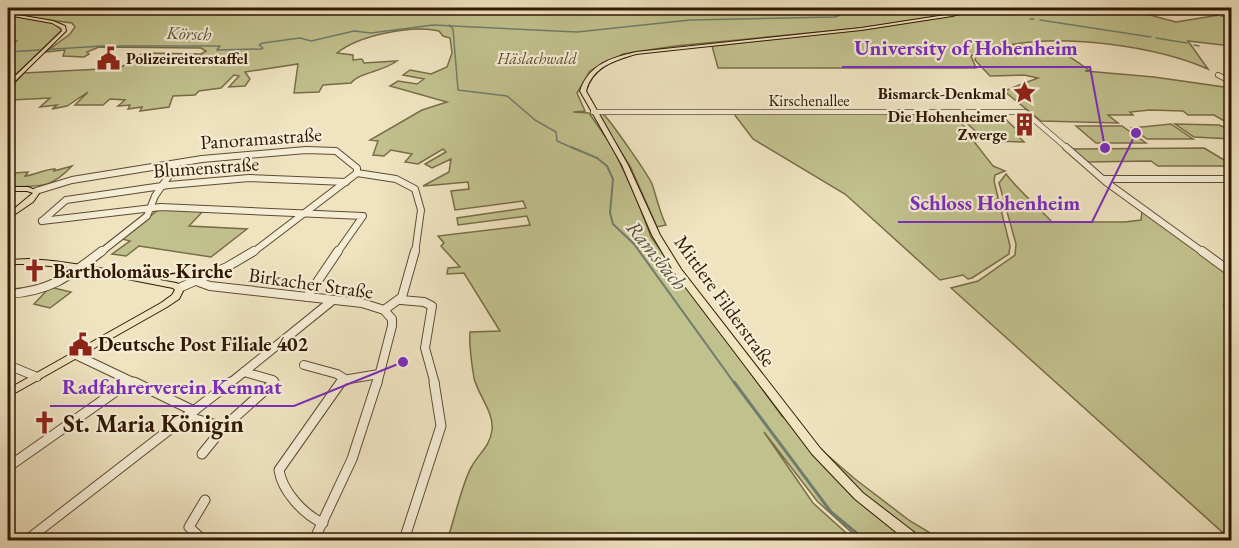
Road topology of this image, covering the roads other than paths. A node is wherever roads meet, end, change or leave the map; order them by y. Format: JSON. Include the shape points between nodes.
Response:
{"nodes":[{"id":1,"x":30,"y":8,"type":"edge"},
{"id":2,"x":976,"y":8,"type":"edge"},
{"id":3,"x":1192,"y":8,"type":"edge"},
{"id":4,"x":1232,"y":16,"type":"edge"},
{"id":5,"x":1218,"y":75,"type":"dead end"},
{"id":6,"x":1232,"y":82,"type":"edge"},
{"id":7,"x":8,"y":84,"type":"edge"},
{"id":8,"x":593,"y":112,"type":"junction"},
{"id":9,"x":177,"y":164,"type":"junction"},
{"id":10,"x":357,"y":174,"type":"junction"},
{"id":11,"x":1104,"y":178,"type":"junction"},
{"id":12,"x":1232,"y":179,"type":"edge"},
{"id":13,"x":346,"y":182,"type":"junction"},
{"id":14,"x":161,"y":186,"type":"junction"},
{"id":15,"x":8,"y":189,"type":"edge"},
{"id":16,"x":36,"y":191,"type":"junction"},
{"id":17,"x":148,"y":210,"type":"junction"},
{"id":18,"x":307,"y":212,"type":"junction"},
{"id":19,"x":8,"y":217,"type":"edge"},
{"id":20,"x":8,"y":262,"type":"edge"},
{"id":21,"x":79,"y":267,"type":"junction"},
{"id":22,"x":1232,"y":273,"type":"edge"},
{"id":23,"x":199,"y":282,"type":"junction"},
{"id":24,"x":179,"y":288,"type":"junction"},
{"id":25,"x":8,"y":294,"type":"edge"},
{"id":26,"x":307,"y":297,"type":"junction"},
{"id":27,"x":333,"y":300,"type":"junction"},
{"id":28,"x":401,"y":300,"type":"junction"},
{"id":29,"x":384,"y":310,"type":"junction"},
{"id":30,"x":76,"y":355,"type":"junction"},
{"id":31,"x":8,"y":365,"type":"edge"},
{"id":32,"x":304,"y":365,"type":"dead end"},
{"id":33,"x":244,"y":372,"type":"junction"},
{"id":34,"x":379,"y":374,"type":"junction"},
{"id":35,"x":37,"y":377,"type":"junction"},
{"id":36,"x":345,"y":379,"type":"junction"},
{"id":37,"x":130,"y":382,"type":"junction"},
{"id":38,"x":8,"y":393,"type":"edge"},
{"id":39,"x":191,"y":414,"type":"junction"},
{"id":40,"x":224,"y":427,"type":"junction"},
{"id":41,"x":202,"y":454,"type":"dead end"},
{"id":42,"x":8,"y":467,"type":"edge"},
{"id":43,"x":205,"y":500,"type":"dead end"},
{"id":44,"x":323,"y":523,"type":"junction"},
{"id":45,"x":27,"y":540,"type":"edge"},
{"id":46,"x":203,"y":540,"type":"edge"},
{"id":47,"x":314,"y":540,"type":"edge"},
{"id":48,"x":404,"y":540,"type":"edge"},
{"id":49,"x":915,"y":540,"type":"edge"}],
"edges":[{"from":1,"to":7,"type":"main road","via":[[15,16],[54,22],[64,28],[61,36]]},
{"from":2,"to":8,"type":"main road","name":"Mittlere Filderstraße","via":[[861,29],[626,56],[602,66],[586,80],[583,91]]},
{"from":3,"to":4,"type":"street"},
{"from":5,"to":6,"type":"street"},
{"from":8,"to":11,"type":"street","name":"Kirschenallee","via":[[1025,112]]},
{"from":8,"to":49,"type":"main road","name":"Mittlere Filderstraße","via":[[625,165],[664,250],[693,292],[816,451],[859,496]]},
{"from":9,"to":10,"type":"street","name":"Panoramastraße","via":[[236,155],[326,149],[357,168]]},
{"from":9,"to":14,"type":"street"},
{"from":9,"to":16,"type":"street","name":"Panoramastraße","via":[[72,180]]},
{"from":10,"to":13,"type":"street"},
{"from":10,"to":28,"type":"street","via":[[405,182],[416,190],[422,202]]},
{"from":11,"to":12,"type":"street"},
{"from":11,"to":22,"type":"street"},
{"from":13,"to":14,"type":"street","name":"Blumenstraße","via":[[249,178]]},
{"from":13,"to":18,"type":"street"},
{"from":14,"to":17,"type":"street"},
{"from":14,"to":17,"type":"street","name":"Blumenstraße","via":[[66,200],[42,221]]},
{"from":15,"to":16,"type":"main road"},
{"from":16,"to":19,"type":"main road"},
{"from":17,"to":18,"type":"street","via":[[198,207]]},
{"from":17,"to":21,"type":"street","via":[[147,216]]},
{"from":18,"to":23,"type":"street","via":[[237,262]]},
{"from":18,"to":26,"type":"street","via":[[364,217]]},
{"from":20,"to":21,"type":"main road"},
{"from":21,"to":24,"type":"main road"},
{"from":21,"to":25,"type":"street","via":[[40,290]]},
{"from":23,"to":24,"type":"street"},
{"from":23,"to":26,"type":"street","name":"Birkacher Straße"},
{"from":24,"to":30,"type":"main road","via":[[168,302]]},
{"from":26,"to":27,"type":"street","name":"Birkacher Straße"},
{"from":27,"to":29,"type":"street","name":"Birkacher Straße","via":[[369,304]]},
{"from":27,"to":33,"type":"street"},
{"from":28,"to":29,"type":"street"},
{"from":28,"to":48,"type":"street","via":[[432,306],[425,348],[441,414],[437,445]]},
{"from":29,"to":34,"type":"street","via":[[392,325]]},
{"from":30,"to":35,"type":"main road"},
{"from":30,"to":37,"type":"street"},
{"from":31,"to":35,"type":"street"},
{"from":32,"to":36,"type":"street"},
{"from":33,"to":39,"type":"street"},
{"from":33,"to":40,"type":"street","via":[[273,380],[275,384]]},
{"from":34,"to":36,"type":"street"},
{"from":34,"to":44,"type":"street","via":[[360,439]]},
{"from":35,"to":38,"type":"main road"},
{"from":36,"to":44,"type":"street","via":[[278,472],[309,517]]},
{"from":37,"to":39,"type":"street"},
{"from":37,"to":42,"type":"street"},
{"from":39,"to":40,"type":"street"},
{"from":39,"to":45,"type":"street"},
{"from":40,"to":41,"type":"street"},
{"from":43,"to":46,"type":"street","via":[[189,527]]},
{"from":44,"to":47,"type":"street"}]}
